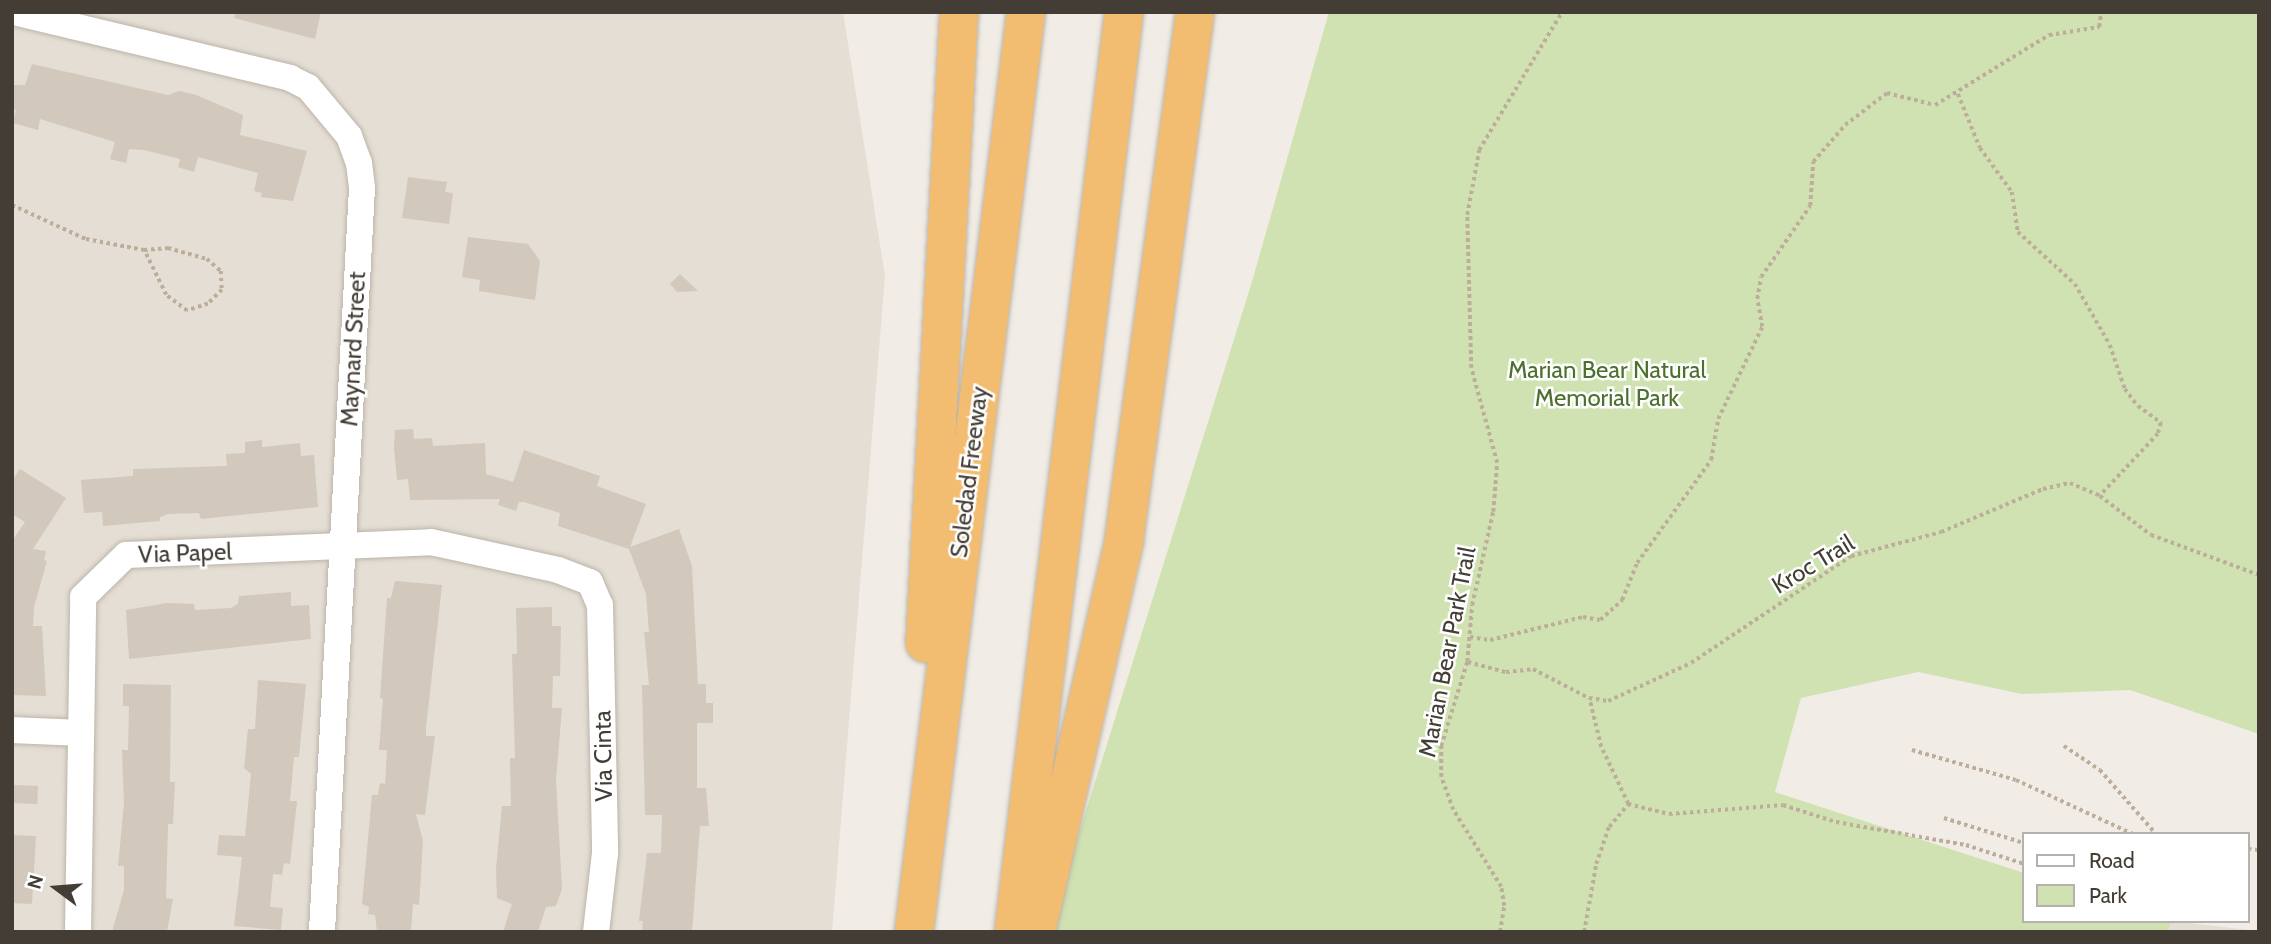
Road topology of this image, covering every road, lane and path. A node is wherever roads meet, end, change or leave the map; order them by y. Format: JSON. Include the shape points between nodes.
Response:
{"nodes":[{"id":1,"x":14,"y":12,"type":"edge"},
{"id":2,"x":959,"y":12,"type":"edge"},
{"id":3,"x":1020,"y":12,"type":"edge"},
{"id":4,"x":1026,"y":12,"type":"edge"},
{"id":5,"x":1124,"y":12,"type":"edge"},
{"id":6,"x":1195,"y":12,"type":"edge"},
{"id":7,"x":1216,"y":12,"type":"edge"},
{"id":8,"x":1562,"y":12,"type":"edge"},
{"id":9,"x":2101,"y":12,"type":"edge"},
{"id":10,"x":101,"y":22,"type":"edge"},
{"id":11,"x":1958,"y":94,"type":"junction"},
{"id":12,"x":1011,"y":130,"type":"junction"},
{"id":13,"x":12,"y":205,"type":"edge"},
{"id":14,"x":1165,"y":249,"type":"junction"},
{"id":15,"x":144,"y":250,"type":"junction"},
{"id":16,"x":2100,"y":496,"type":"junction"},
{"id":17,"x":343,"y":548,"type":"junction"},
{"id":18,"x":2259,"y":576,"type":"edge"},
{"id":19,"x":590,"y":582,"type":"joint"},
{"id":20,"x":1470,"y":638,"type":"junction"},
{"id":21,"x":1467,"y":662,"type":"junction"},
{"id":22,"x":1589,"y":698,"type":"junction"},
{"id":23,"x":12,"y":730,"type":"edge"},
{"id":24,"x":81,"y":733,"type":"junction"},
{"id":25,"x":2064,"y":746,"type":"dead end"},
{"id":26,"x":1912,"y":750,"type":"dead end"},
{"id":27,"x":1628,"y":804,"type":"junction"},
{"id":28,"x":1944,"y":818,"type":"dead end"},
{"id":29,"x":2129,"y":832,"type":"edge"},
{"id":30,"x":2154,"y":832,"type":"edge"},
{"id":31,"x":2022,"y":842,"type":"edge"},
{"id":32,"x":2022,"y":863,"type":"edge"},
{"id":33,"x":78,"y":932,"type":"edge"},
{"id":34,"x":322,"y":932,"type":"edge"},
{"id":35,"x":596,"y":932,"type":"edge"},
{"id":36,"x":906,"y":932,"type":"edge"},
{"id":37,"x":914,"y":932,"type":"edge"},
{"id":38,"x":1014,"y":932,"type":"edge"},
{"id":39,"x":1035,"y":932,"type":"edge"},
{"id":40,"x":1500,"y":932,"type":"edge"},
{"id":41,"x":1584,"y":932,"type":"edge"}],
"edges":[{"from":1,"to":10,"type":"street","name":"Maynard Street"},
{"from":2,"to":36,"type":"highway"},
{"from":3,"to":12,"type":"highway"},
{"from":4,"to":12,"type":"highway","name":"Soledad Freeway"},
{"from":5,"to":38,"type":"highway"},
{"from":6,"to":14,"type":"highway"},
{"from":7,"to":14,"type":"highway"},
{"from":8,"to":20,"type":"path","name":"Marian Bear Park Trail","via":[[1479,150],[1468,215],[1471,368],[1497,463],[1493,512],[1472,605]]},
{"from":9,"to":11,"type":"path","via":[[2099,27],[2049,35]]},
{"from":10,"to":17,"type":"street","name":"Maynard Street","via":[[290,78],[308,87],[349,136],[362,188]]},
{"from":11,"to":16,"type":"path","via":[[1980,148],[2012,192],[2018,232],[2075,284],[2110,345],[2125,388],[2138,406],[2161,423],[2158,434],[2124,465]]},
{"from":11,"to":20,"type":"path","via":[[1935,105],[1887,93],[1845,125],[1813,162],[1810,206],[1761,277],[1757,299],[1762,327],[1718,418],[1711,460],[1637,563],[1622,600],[1600,620],[1583,617],[1490,640]]},
{"from":12,"to":37,"type":"highway","name":"Soledad Freeway"},
{"from":13,"to":15,"type":"path","via":[[86,239]]},
{"from":14,"to":39,"type":"highway","via":[[1124,540]]},
{"from":15,"to":15,"type":"path","via":[[169,248],[207,259],[221,271],[222,290],[208,304],[187,311],[166,295]]},
{"from":16,"to":18,"type":"path","name":"Kroc Trail","via":[[2151,534]]},
{"from":16,"to":22,"type":"path","name":"Kroc Trail","via":[[2070,483],[2043,489],[1941,532],[1851,556],[1691,663],[1610,700]]},
{"from":17,"to":19,"type":"street","name":"Via Papel","via":[[431,542],[558,570]]},
{"from":17,"to":24,"type":"street","name":"Via Papel","via":[[126,555],[83,597]]},
{"from":17,"to":34,"type":"street","name":"Maynard Street"},
{"from":19,"to":35,"type":"street","name":"Via Cinta","via":[[600,605],[606,853]]},
{"from":20,"to":21,"type":"path","name":"Marian Bear Park Trail"},
{"from":21,"to":22,"type":"path","name":"Kroc Trail","via":[[1506,672],[1533,669]]},
{"from":21,"to":40,"type":"path","name":"Marian Bear Park Trail","via":[[1446,723],[1441,778],[1453,810],[1501,887]]},
{"from":22,"to":27,"type":"path","via":[[1601,747]]},
{"from":23,"to":24,"type":"street"},
{"from":24,"to":33,"type":"street","name":"Via Papel"},
{"from":25,"to":30,"type":"path","via":[[2100,769]]},
{"from":26,"to":29,"type":"path","via":[[2015,779]]},
{"from":27,"to":32,"type":"path","via":[[1669,814],[1783,805],[1836,822],[1966,845]]},
{"from":27,"to":41,"type":"path","via":[[1609,827],[1595,864]]},
{"from":28,"to":31,"type":"path"}]}
